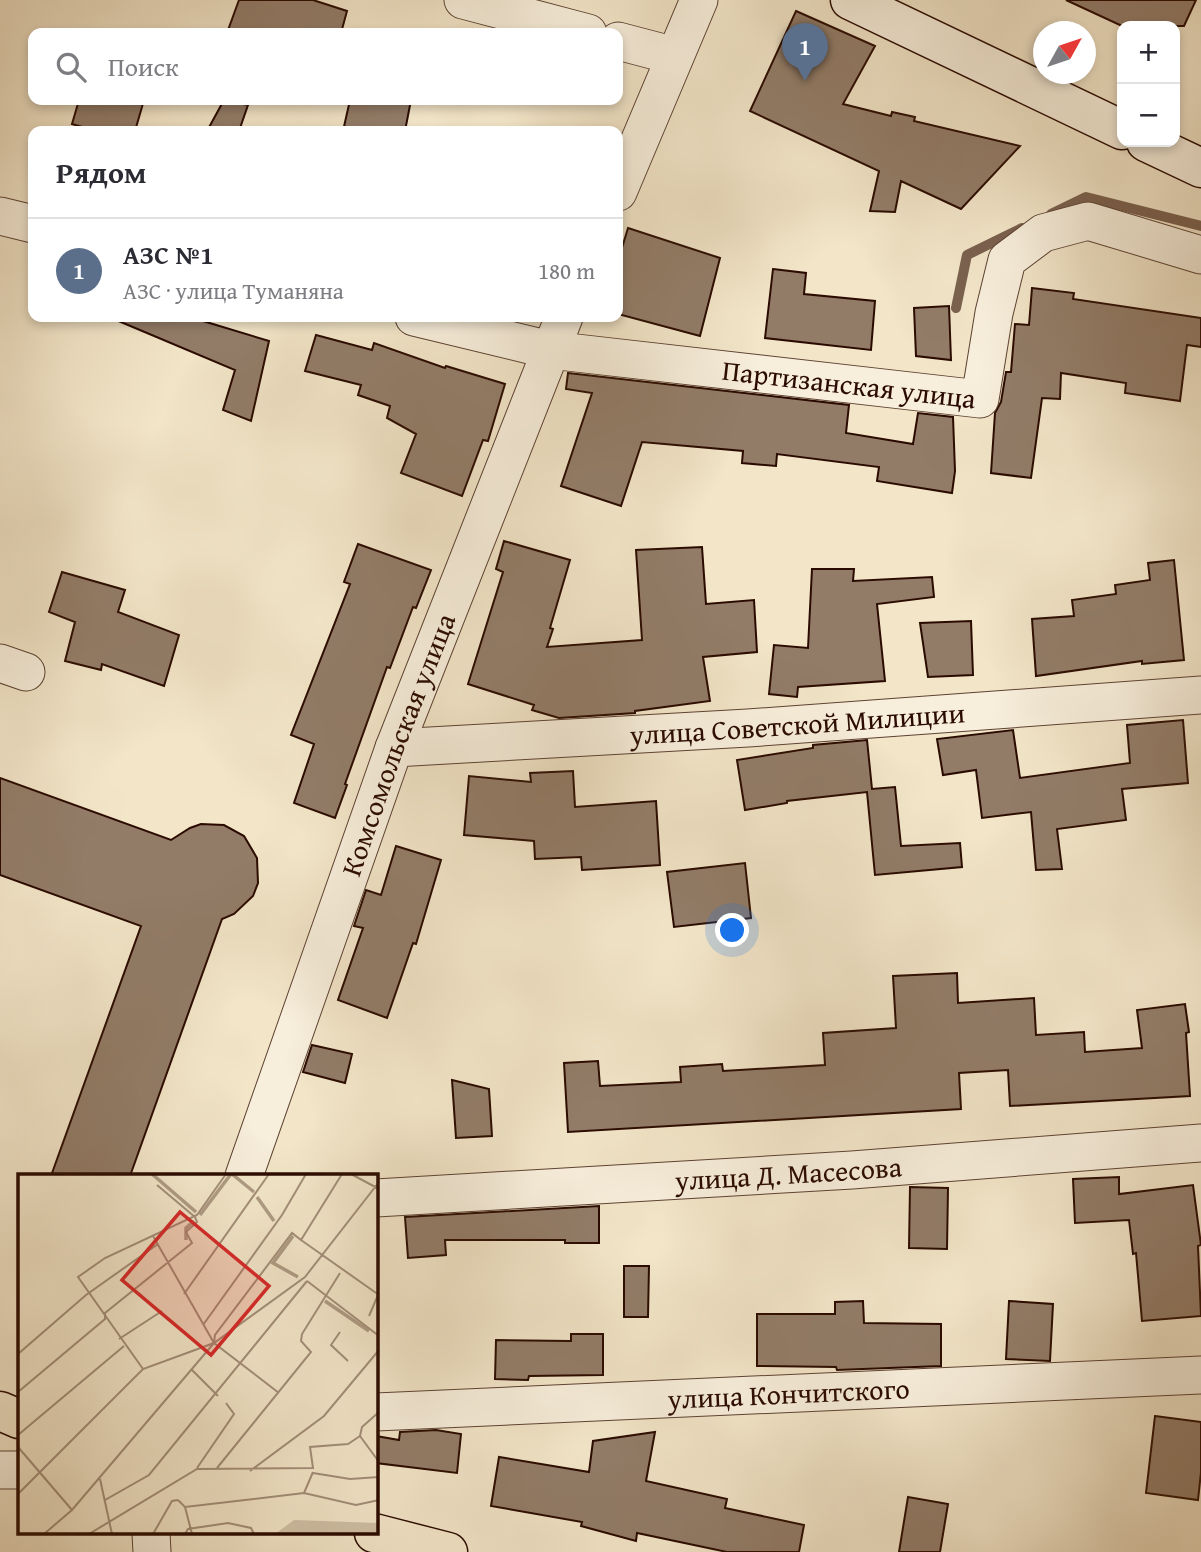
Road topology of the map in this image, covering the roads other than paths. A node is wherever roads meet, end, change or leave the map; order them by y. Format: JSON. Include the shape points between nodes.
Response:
{"nodes":[{"id":1,"x":463,"y":0,"type":"edge"},
{"id":2,"x":699,"y":0,"type":"edge"},
{"id":3,"x":850,"y":0,"type":"edge"},
{"id":4,"x":569,"y":28,"type":"edge"},
{"id":5,"x":623,"y":42,"type":"edge"},
{"id":6,"x":675,"y":57,"type":"junction"},
{"id":7,"x":1117,"y":128,"type":"edge"},
{"id":8,"x":1157,"y":147,"type":"edge"},
{"id":9,"x":1201,"y":168,"type":"edge"},
{"id":10,"x":623,"y":180,"type":"edge"},
{"id":11,"x":0,"y":216,"type":"edge"},
{"id":12,"x":28,"y":223,"type":"edge"},
{"id":13,"x":1201,"y":255,"type":"edge"},
{"id":14,"x":435,"y":322,"type":"edge"},
{"id":15,"x":562,"y":322,"type":"edge"},
{"id":16,"x":550,"y":350,"type":"junction"},
{"id":17,"x":1201,"y":695,"type":"edge"},
{"id":18,"x":394,"y":748,"type":"junction"},
{"id":19,"x":1201,"y":1143,"type":"edge"},
{"id":20,"x":245,"y":1174,"type":"edge"},
{"id":21,"x":378,"y":1198,"type":"edge"},
{"id":22,"x":1201,"y":1375,"type":"edge"},
{"id":23,"x":0,"y":1411,"type":"edge"},
{"id":24,"x":378,"y":1412,"type":"edge"},
{"id":25,"x":18,"y":1419,"type":"edge"},
{"id":26,"x":0,"y":1469,"type":"edge"},
{"id":27,"x":18,"y":1470,"type":"edge"},
{"id":28,"x":150,"y":1534,"type":"edge"},
{"id":29,"x":378,"y":1534,"type":"edge"},
{"id":30,"x":152,"y":1552,"type":"edge"},
{"id":31,"x":448,"y":1552,"type":"edge"}],
"edges":[{"from":1,"to":4,"type":"street"},
{"from":2,"to":6,"type":"street"},
{"from":3,"to":7,"type":"street"},
{"from":5,"to":6,"type":"street"},
{"from":6,"to":10,"type":"street"},
{"from":8,"to":9,"type":"street"},
{"from":11,"to":12,"type":"street"},
{"from":13,"to":16,"type":"street","name":"Партизанская улица","via":[[1088,221],[1043,233],[1007,260],[981,399]]},
{"from":14,"to":16,"type":"street","name":"Партизанская улица"},
{"from":15,"to":16,"type":"street","name":"Комсомольская улица"},
{"from":16,"to":18,"type":"street","name":"Комсомольская улица"},
{"from":17,"to":18,"type":"street","name":"улица Советской Милиции"},
{"from":18,"to":20,"type":"street","name":"Комсомольская улица"},
{"from":19,"to":21,"type":"street","name":"улица Д. Масесова","via":[[852,1170]]},
{"from":22,"to":24,"type":"street","name":"улица Кончитского"},
{"from":23,"to":25,"type":"main road"},
{"from":26,"to":27,"type":"street"},
{"from":28,"to":30,"type":"street"},
{"from":29,"to":31,"type":"main road"}]}
